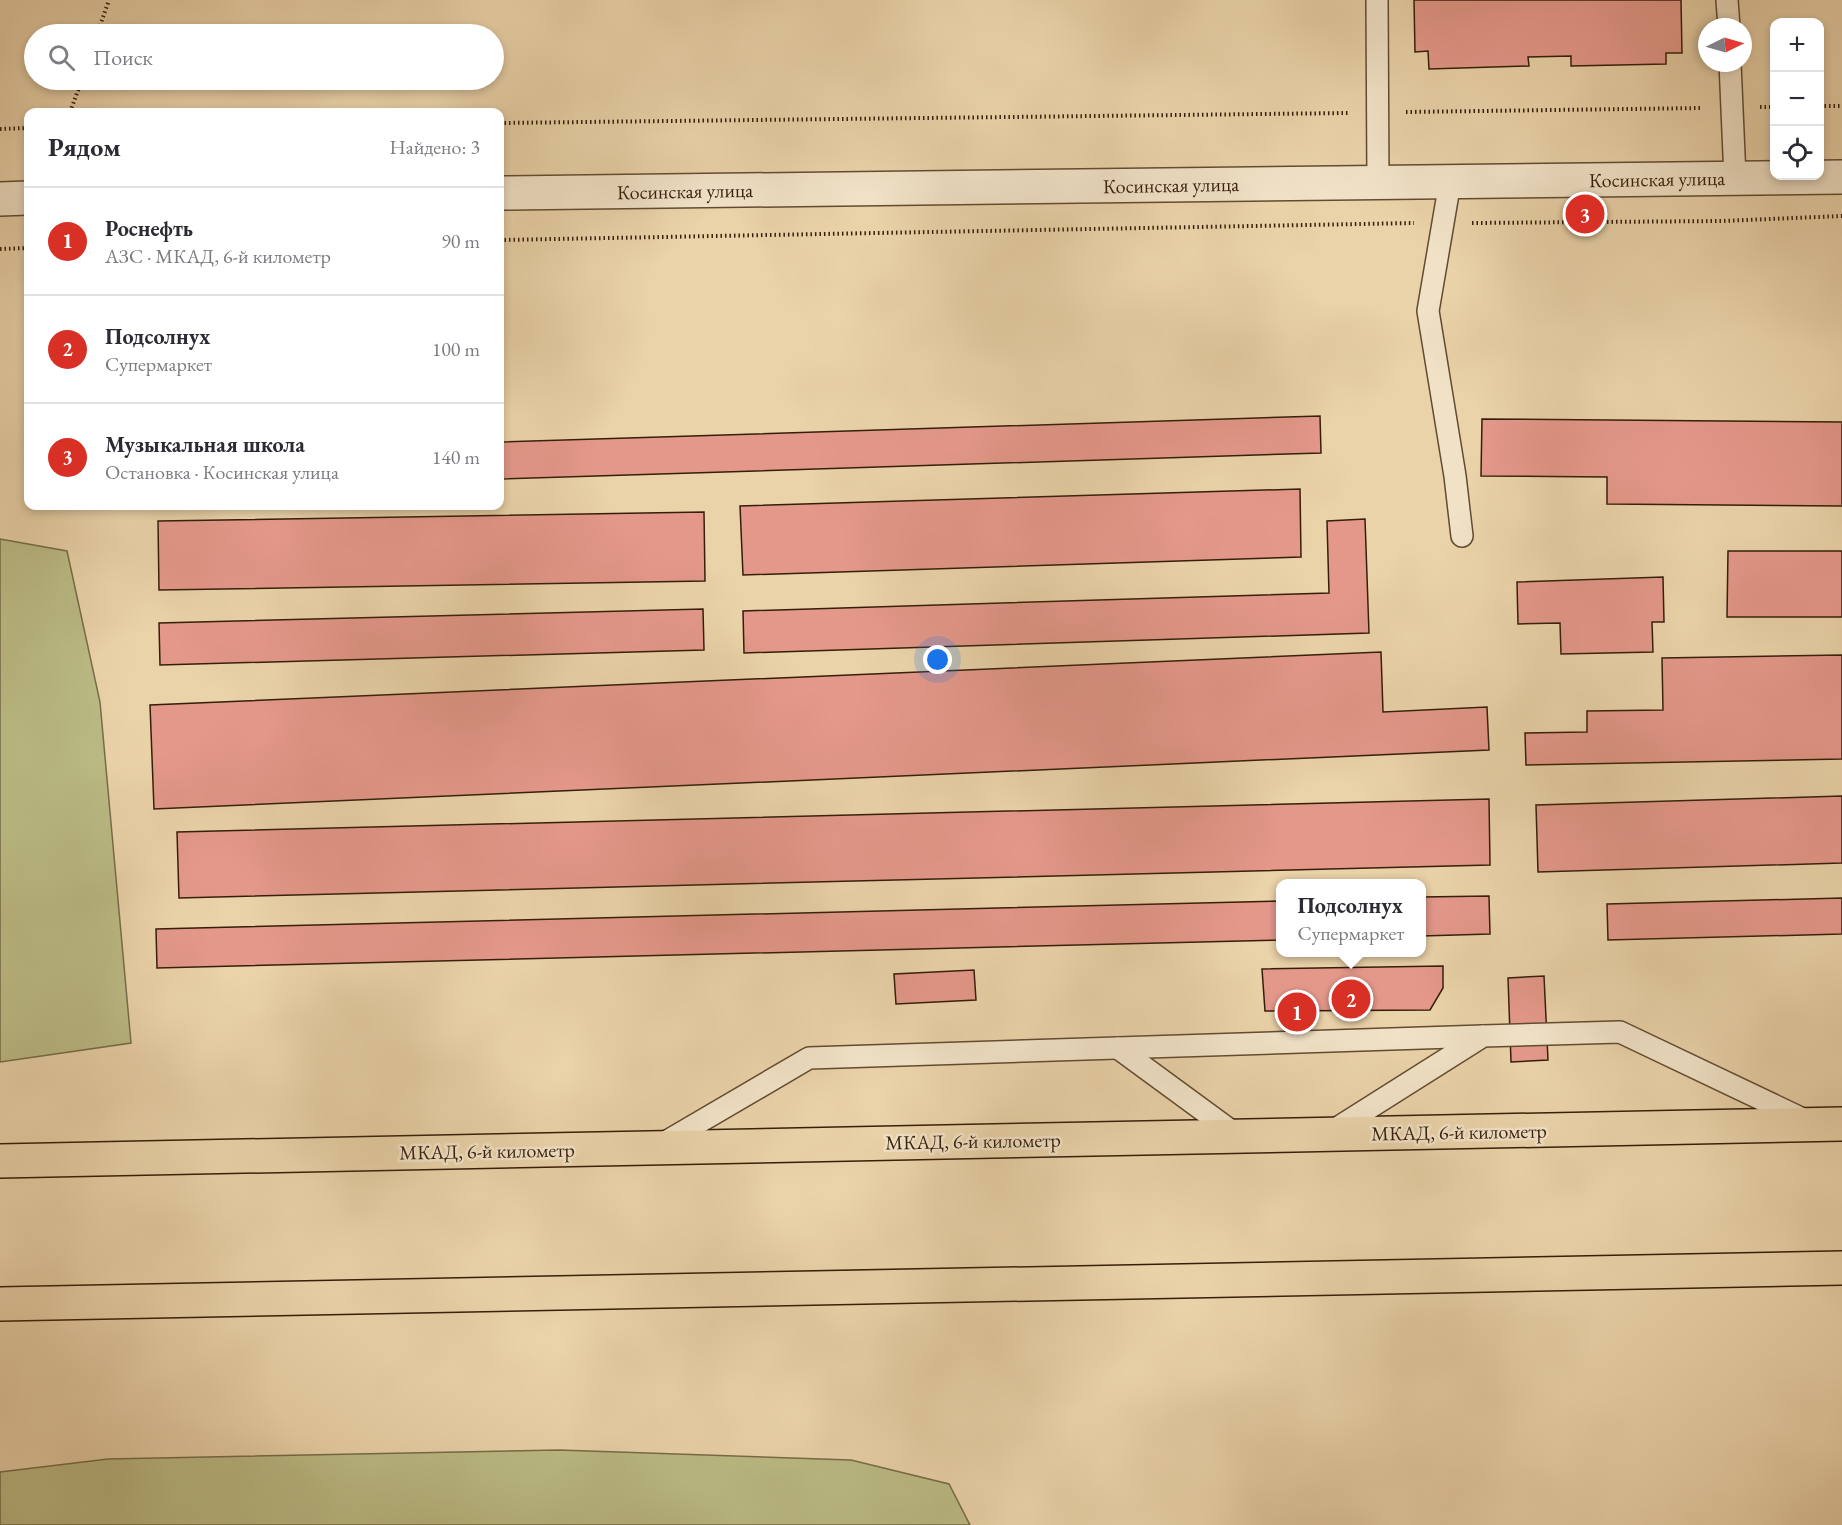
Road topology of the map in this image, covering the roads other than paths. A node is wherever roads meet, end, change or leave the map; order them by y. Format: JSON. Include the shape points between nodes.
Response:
{"nodes":[{"id":1,"x":1377,"y":0,"type":"edge"},
{"id":2,"x":1728,"y":0,"type":"edge"},
{"id":3,"x":1729,"y":18,"type":"edge"},
{"id":4,"x":1730,"y":72,"type":"edge"},
{"id":5,"x":1842,"y":177,"type":"edge"},
{"id":6,"x":1735,"y":178,"type":"junction"},
{"id":7,"x":1378,"y":182,"type":"junction"},
{"id":8,"x":1450,"y":182,"type":"junction"},
{"id":9,"x":504,"y":193,"type":"edge"},
{"id":10,"x":24,"y":198,"type":"edge"},
{"id":11,"x":0,"y":199,"type":"edge"},
{"id":12,"x":1462,"y":536,"type":"dead end"},
{"id":13,"x":1483,"y":1036,"type":"junction"},
{"id":14,"x":1118,"y":1048,"type":"junction"},
{"id":15,"x":1829,"y":1125,"type":"edge"},
{"id":16,"x":1328,"y":1134,"type":"junction"},
{"id":17,"x":1239,"y":1136,"type":"junction"},
{"id":18,"x":656,"y":1148,"type":"junction"},
{"id":19,"x":0,"y":1161,"type":"edge"},
{"id":20,"x":1842,"y":1268,"type":"edge"},
{"id":21,"x":0,"y":1304,"type":"edge"}],
"edges":[{"from":1,"to":7,"type":"lane"},
{"from":2,"to":3,"type":"lane"},
{"from":4,"to":6,"type":"lane"},
{"from":5,"to":6,"type":"street","name":"Косинская улица"},
{"from":6,"to":8,"type":"street","name":"Косинская улица"},
{"from":7,"to":8,"type":"street","name":"Косинская улица"},
{"from":7,"to":9,"type":"street","name":"Косинская улица"},
{"from":8,"to":12,"type":"lane","via":[[1428,311]]},
{"from":10,"to":11,"type":"street"},
{"from":13,"to":14,"type":"lane"},
{"from":13,"to":15,"type":"lane","via":[[1620,1032]]},
{"from":13,"to":16,"type":"lane"},
{"from":14,"to":17,"type":"lane"},
{"from":14,"to":18,"type":"lane","via":[[810,1058]]},
{"from":15,"to":16,"type":"highway","name":"МКАД, 6-й километр"},
{"from":16,"to":17,"type":"highway","name":"МКАД, 6-й километр"},
{"from":17,"to":18,"type":"highway","name":"МКАД, 6-й километр"},
{"from":18,"to":19,"type":"highway","name":"МКАД, 6-й километр"},
{"from":20,"to":21,"type":"highway"}]}
